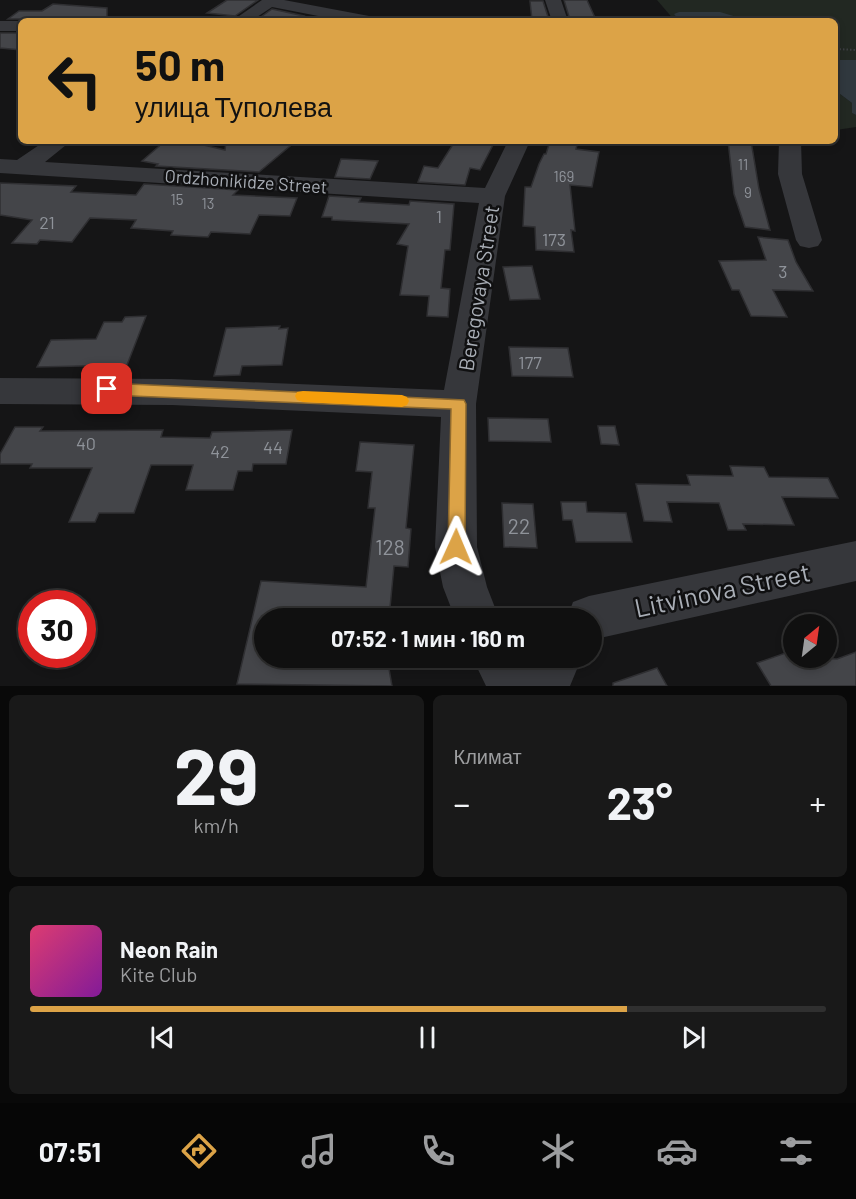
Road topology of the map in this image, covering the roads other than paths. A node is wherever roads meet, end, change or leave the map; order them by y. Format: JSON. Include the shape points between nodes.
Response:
{"nodes":[{"id":1,"x":553,"y":0,"type":"edge"},
{"id":2,"x":271,"y":1,"type":"edge"},
{"id":3,"x":245,"y":18,"type":"edge"},
{"id":4,"x":354,"y":18,"type":"edge"},
{"id":5,"x":559,"y":18,"type":"edge"},
{"id":6,"x":0,"y":26,"type":"edge"},
{"id":7,"x":18,"y":26,"type":"edge"},
{"id":8,"x":54,"y":144,"type":"edge"},
{"id":9,"x":518,"y":144,"type":"edge"},
{"id":10,"x":790,"y":144,"type":"edge"},
{"id":11,"x":11,"y":166,"type":"edge"},
{"id":12,"x":493,"y":196,"type":"junction"},
{"id":13,"x":809,"y":240,"type":"dead end"},
{"id":14,"x":0,"y":391,"type":"edge"},
{"id":15,"x":459,"y":404,"type":"junction"},
{"id":16,"x":856,"y":561,"type":"edge"},
{"id":17,"x":473,"y":608,"type":"edge"},
{"id":18,"x":602,"y":615,"type":"edge"},
{"id":19,"x":501,"y":668,"type":"edge"},
{"id":20,"x":554,"y":668,"type":"edge"},
{"id":21,"x":512,"y":686,"type":"edge"},
{"id":22,"x":546,"y":686,"type":"edge"}],
"edges":[{"from":1,"to":5,"type":"street"},
{"from":2,"to":3,"type":"street"},
{"from":2,"to":4,"type":"street"},
{"from":6,"to":7,"type":"street"},
{"from":8,"to":11,"type":"street"},
{"from":9,"to":12,"type":"street","name":"Beregovaya Street"},
{"from":10,"to":13,"type":"street","via":[[790,174]]},
{"from":11,"to":12,"type":"street","name":"Ordzhonikidze Street"},
{"from":12,"to":15,"type":"street","name":"Beregovaya Street"},
{"from":14,"to":15,"type":"street","via":[[130,390]]},
{"from":15,"to":17,"type":"street","name":"Beregovaya Street","via":[[456,547]]},
{"from":16,"to":18,"type":"street","name":"Litvinova Street"},
{"from":19,"to":21,"type":"street"},
{"from":20,"to":22,"type":"street"}]}
